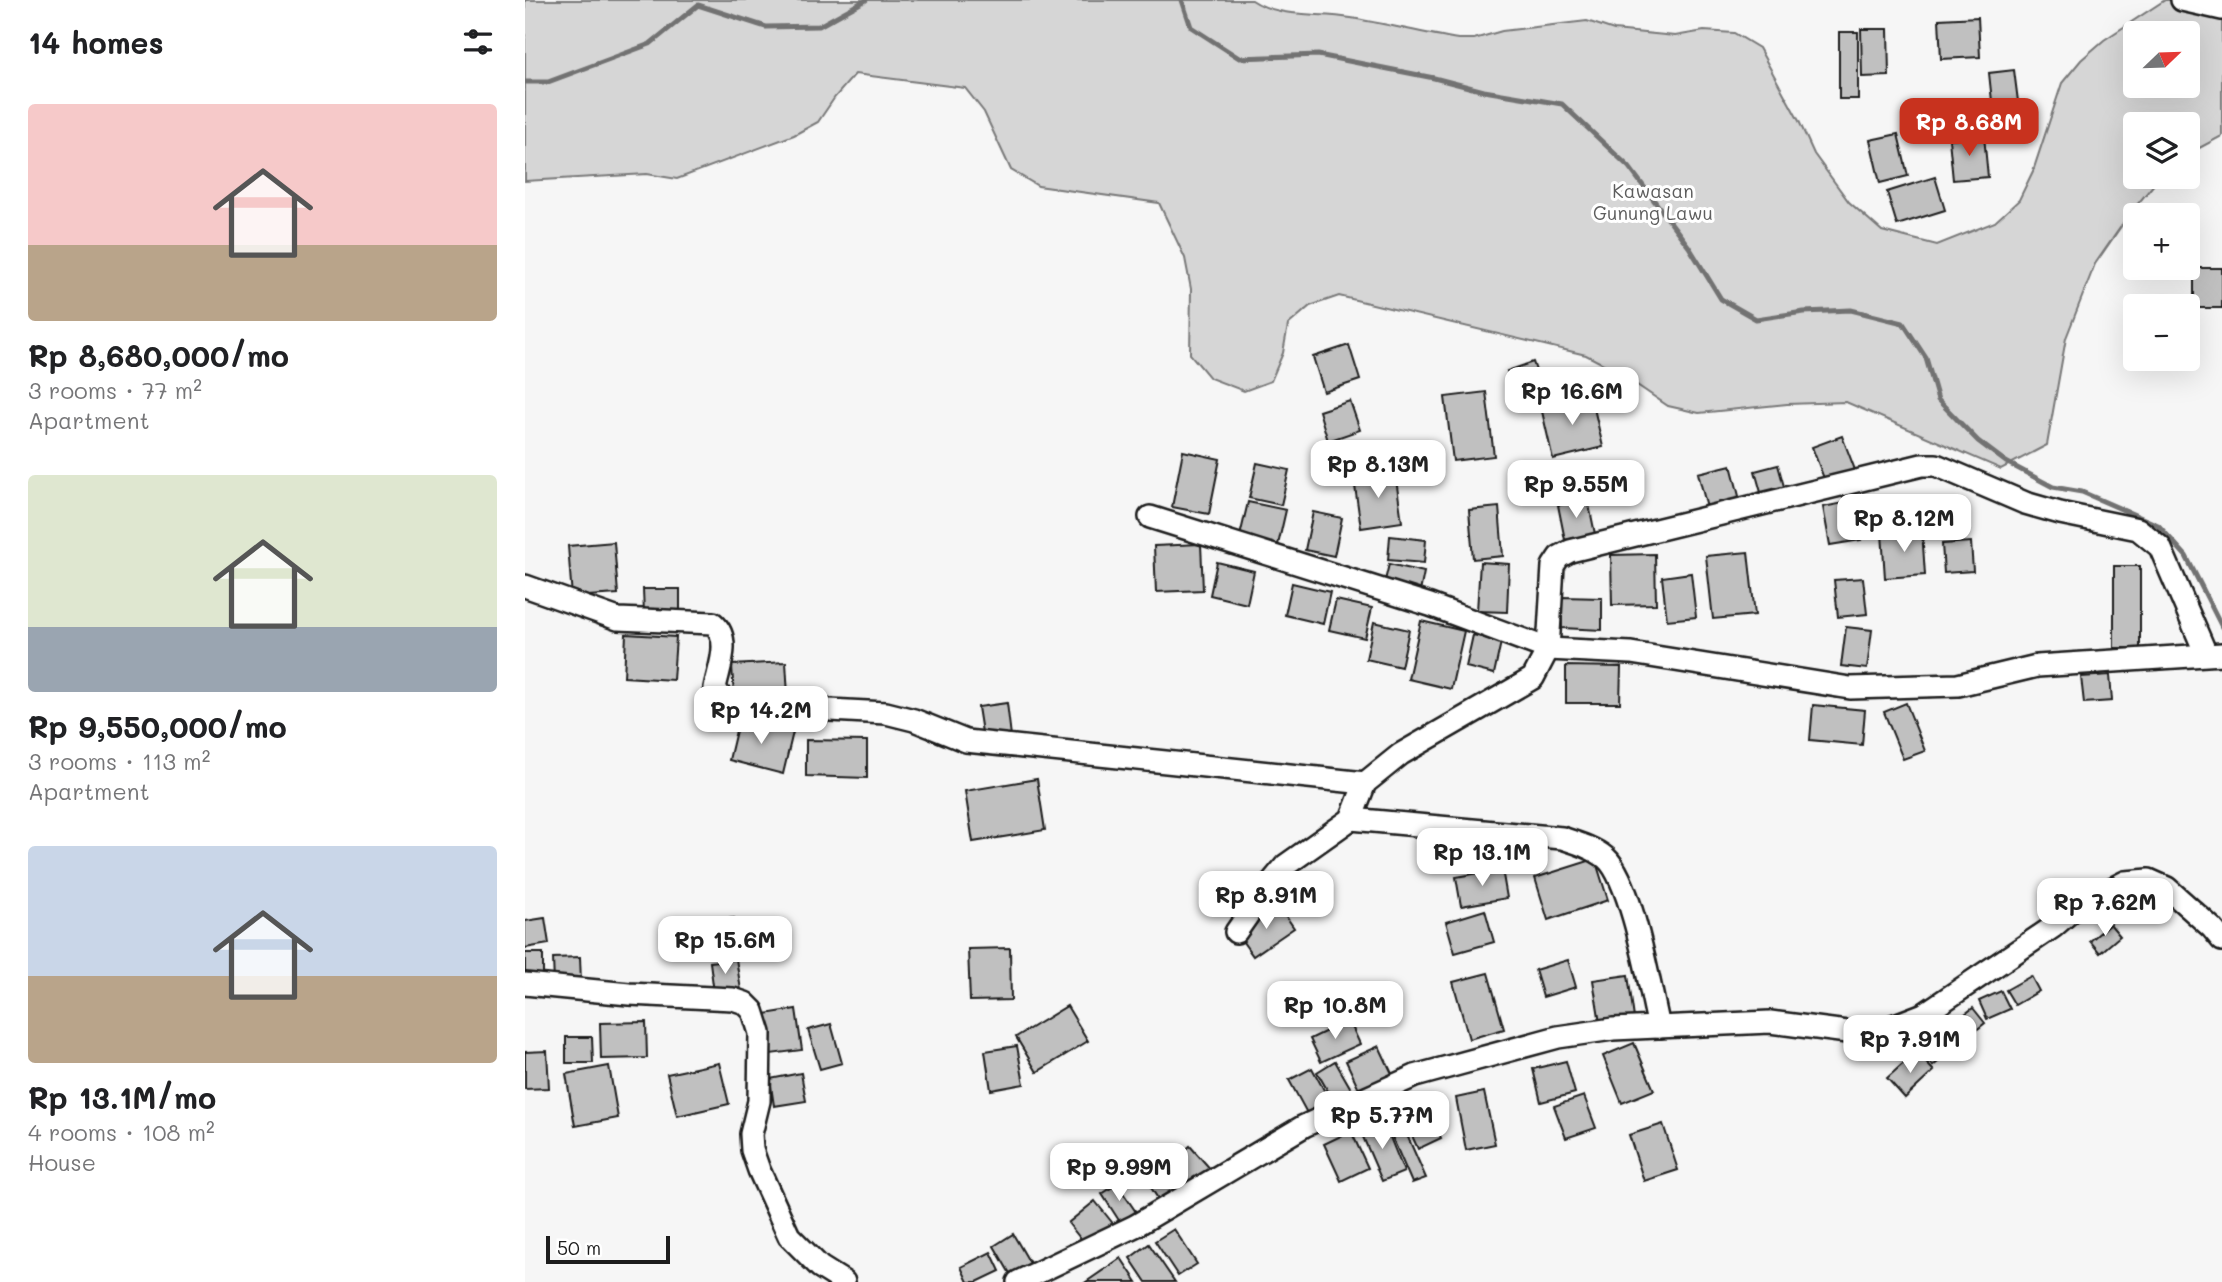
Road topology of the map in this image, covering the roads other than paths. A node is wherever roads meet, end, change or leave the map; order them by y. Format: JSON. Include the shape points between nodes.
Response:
{"nodes":[{"id":1,"x":2182,"y":0,"type":"edge"},
{"id":2,"x":2222,"y":9,"type":"edge"},
{"id":3,"x":1150,"y":517,"type":"dead end"},
{"id":4,"x":525,"y":586,"type":"edge"},
{"id":5,"x":1548,"y":649,"type":"junction"},
{"id":6,"x":2216,"y":654,"type":"edge"},
{"id":7,"x":1365,"y":783,"type":"junction"},
{"id":8,"x":1351,"y":819,"type":"junction"},
{"id":9,"x":1235,"y":932,"type":"dead end"},
{"id":10,"x":2222,"y":940,"type":"edge"},
{"id":11,"x":525,"y":984,"type":"edge"},
{"id":12,"x":1659,"y":1027,"type":"junction"},
{"id":13,"x":844,"y":1282,"type":"edge"},
{"id":14,"x":1018,"y":1282,"type":"edge"}],
"edges":[{"from":1,"to":2,"type":"street"},
{"from":3,"to":5,"type":"street","via":[[1430,605]]},
{"from":4,"to":7,"type":"street","via":[[618,619],[713,623],[724,638],[715,688],[724,702],[734,705],[886,713],[966,741]]},
{"from":5,"to":6,"type":"street","via":[[1631,653],[1850,688],[1958,685],[2037,666]]},
{"from":5,"to":6,"type":"street","via":[[1550,577],[1559,557],[1570,551],[1936,465],[2025,503],[2138,529],[2160,547]]},
{"from":5,"to":7,"type":"street","via":[[1533,678],[1401,754]]},
{"from":7,"to":8,"type":"street"},
{"from":8,"to":9,"type":"street","via":[[1286,865]]},
{"from":8,"to":12,"type":"street","via":[[1562,838],[1607,859],[1621,878],[1630,904]]},
{"from":10,"to":12,"type":"street","via":[[2167,888],[2149,880],[2125,882],[2076,907],[1924,1014],[1885,1029],[1847,1032],[1770,1022]]},
{"from":11,"to":13,"type":"street","via":[[745,1003],[760,1032],[759,1101],[751,1134],[759,1170],[789,1236],[820,1267]]},
{"from":12,"to":14,"type":"street","via":[[1558,1037],[1415,1076],[1304,1126],[1135,1226]]}]}
